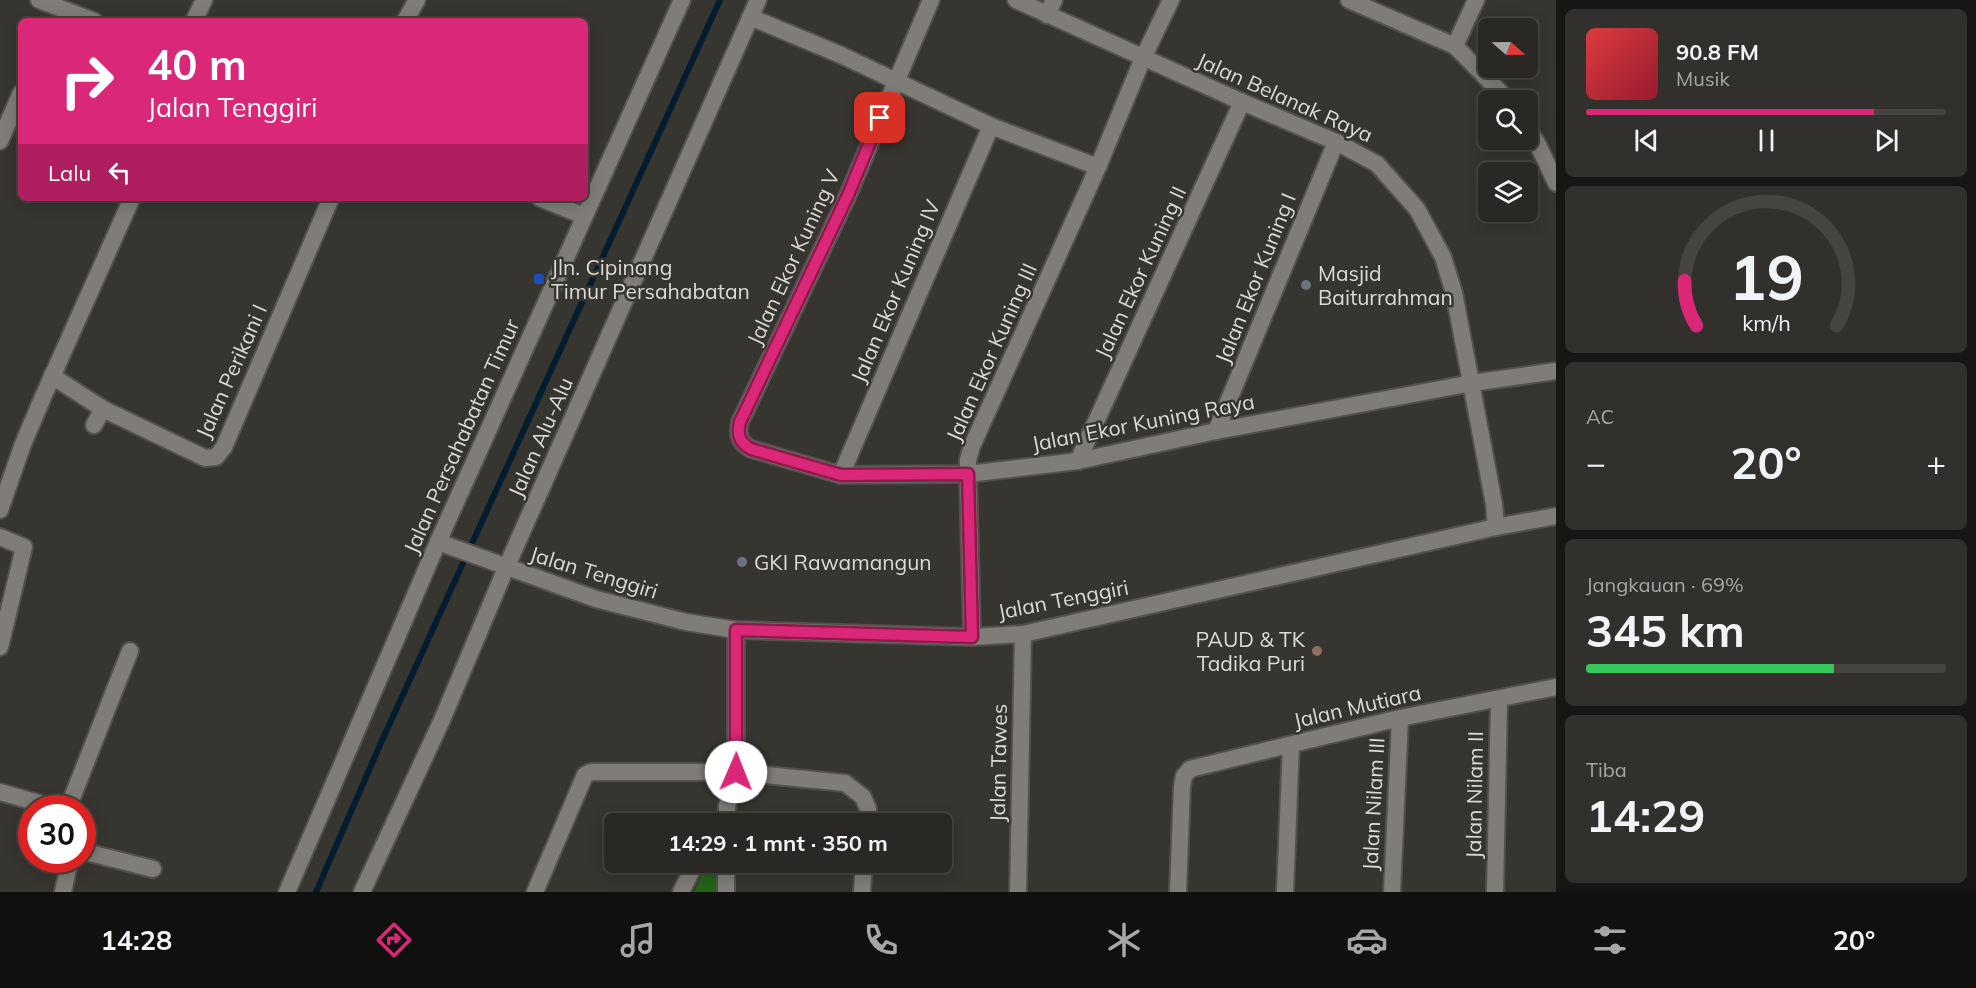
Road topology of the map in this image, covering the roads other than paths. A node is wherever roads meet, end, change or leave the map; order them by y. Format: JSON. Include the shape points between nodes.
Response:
{"nodes":[{"id":1,"x":204,"y":0,"type":"edge"},
{"id":2,"x":417,"y":0,"type":"edge"},
{"id":3,"x":682,"y":0,"type":"edge"},
{"id":4,"x":758,"y":0,"type":"edge"},
{"id":5,"x":931,"y":0,"type":"edge"},
{"id":6,"x":1016,"y":0,"type":"edge"},
{"id":7,"x":1171,"y":0,"type":"edge"},
{"id":8,"x":1349,"y":0,"type":"edge"},
{"id":9,"x":1476,"y":0,"type":"edge"},
{"id":10,"x":48,"y":6,"type":"edge"},
{"id":11,"x":1050,"y":7,"type":"edge"},
{"id":12,"x":750,"y":17,"type":"junction"},
{"id":13,"x":85,"y":18,"type":"edge"},
{"id":14,"x":196,"y":18,"type":"edge"},
{"id":15,"x":407,"y":18,"type":"edge"},
{"id":16,"x":1455,"y":46,"type":"junction"},
{"id":17,"x":1143,"y":58,"type":"junction"},
{"id":18,"x":897,"y":80,"type":"junction"},
{"id":19,"x":1498,"y":90,"type":"edge"},
{"id":20,"x":18,"y":100,"type":"edge"},
{"id":21,"x":1242,"y":102,"type":"junction"},
{"id":22,"x":991,"y":126,"type":"junction"},
{"id":23,"x":0,"y":141,"type":"edge"},
{"id":24,"x":1336,"y":142,"type":"junction"},
{"id":25,"x":1538,"y":145,"type":"edge"},
{"id":26,"x":1098,"y":167,"type":"junction"},
{"id":27,"x":1556,"y":183,"type":"edge"},
{"id":28,"x":131,"y":201,"type":"edge"},
{"id":29,"x":330,"y":201,"type":"edge"},
{"id":30,"x":547,"y":201,"type":"edge"},
{"id":31,"x":584,"y":216,"type":"junction"},
{"id":32,"x":1556,"y":371,"type":"edge"},
{"id":33,"x":52,"y":376,"type":"junction"},
{"id":34,"x":1472,"y":383,"type":"junction"},
{"id":35,"x":103,"y":409,"type":"junction"},
{"id":36,"x":94,"y":425,"type":"dead end"},
{"id":37,"x":1216,"y":431,"type":"junction"},
{"id":38,"x":751,"y":449,"type":"joint"},
{"id":39,"x":1078,"y":461,"type":"junction"},
{"id":40,"x":968,"y":474,"type":"junction"},
{"id":41,"x":841,"y":475,"type":"junction"},
{"id":42,"x":0,"y":510,"type":"edge"},
{"id":43,"x":1556,"y":516,"type":"edge"},
{"id":44,"x":1496,"y":527,"type":"junction"},
{"id":45,"x":0,"y":537,"type":"edge"},
{"id":46,"x":445,"y":545,"type":"junction"},
{"id":47,"x":506,"y":568,"type":"junction"},
{"id":48,"x":736,"y":630,"type":"junction"},
{"id":49,"x":1023,"y":634,"type":"junction"},
{"id":50,"x":972,"y":637,"type":"junction"},
{"id":51,"x":0,"y":647,"type":"edge"},
{"id":52,"x":130,"y":651,"type":"dead end"},
{"id":53,"x":1556,"y":687,"type":"edge"},
{"id":54,"x":1499,"y":699,"type":"junction"},
{"id":55,"x":1400,"y":718,"type":"junction"},
{"id":56,"x":1291,"y":745,"type":"junction"},
{"id":57,"x":736,"y":772,"type":"junction"},
{"id":58,"x":0,"y":792,"type":"edge"},
{"id":59,"x":73,"y":795,"type":"edge"},
{"id":60,"x":18,"y":797,"type":"edge"},
{"id":61,"x":727,"y":806,"type":"junction"},
{"id":62,"x":723,"y":813,"type":"edge"},
{"id":63,"x":727,"y":813,"type":"edge"},
{"id":64,"x":868,"y":813,"type":"edge"},
{"id":65,"x":96,"y":855,"type":"edge"},
{"id":66,"x":153,"y":869,"type":"dead end"},
{"id":67,"x":67,"y":873,"type":"edge"},
{"id":68,"x":690,"y":873,"type":"edge"},
{"id":69,"x":726,"y":873,"type":"edge"},
{"id":70,"x":863,"y":873,"type":"edge"},
{"id":71,"x":63,"y":892,"type":"edge"},
{"id":72,"x":287,"y":892,"type":"edge"},
{"id":73,"x":362,"y":892,"type":"edge"},
{"id":74,"x":535,"y":892,"type":"edge"},
{"id":75,"x":681,"y":892,"type":"edge"},
{"id":76,"x":726,"y":892,"type":"edge"},
{"id":77,"x":862,"y":892,"type":"edge"},
{"id":78,"x":1018,"y":892,"type":"edge"},
{"id":79,"x":1178,"y":892,"type":"edge"},
{"id":80,"x":1285,"y":892,"type":"edge"},
{"id":81,"x":1392,"y":892,"type":"edge"},
{"id":82,"x":1495,"y":892,"type":"edge"}],
"edges":[{"from":1,"to":14,"type":"street"},
{"from":2,"to":15,"type":"street"},
{"from":3,"to":31,"type":"street","name":"Jalan Persahabatan Timur"},
{"from":4,"to":12,"type":"street","name":"Jalan Alu-Alu"},
{"from":5,"to":18,"type":"street"},
{"from":6,"to":11,"type":"street","name":"Jalan Belanak Raya"},
{"from":7,"to":17,"type":"street","name":"Jalan Ekor Kuning III"},
{"from":8,"to":16,"type":"street"},
{"from":9,"to":16,"type":"street"},
{"from":10,"to":13,"type":"street"},
{"from":11,"to":17,"type":"street","name":"Jalan Belanak Raya"},
{"from":12,"to":18,"type":"street"},
{"from":12,"to":47,"type":"street","name":"Jalan Alu-Alu"},
{"from":16,"to":19,"type":"street"},
{"from":17,"to":21,"type":"street","name":"Jalan Belanak Raya"},
{"from":17,"to":26,"type":"street","name":"Jalan Ekor Kuning III"},
{"from":18,"to":22,"type":"street"},
{"from":18,"to":38,"type":"street","name":"Jalan Ekor Kuning V","via":[[848,195],[740,422],[738,436]]},
{"from":20,"to":23,"type":"street"},
{"from":21,"to":24,"type":"street","name":"Jalan Belanak Raya"},
{"from":21,"to":39,"type":"street","name":"Jalan Ekor Kuning II"},
{"from":22,"to":26,"type":"street"},
{"from":22,"to":41,"type":"street","name":"Jalan Ekor Kuning IV"},
{"from":24,"to":34,"type":"street","name":"Jalan Belanak Raya","via":[[1377,164],[1417,209],[1443,257]]},
{"from":24,"to":37,"type":"street","name":"Jalan Ekor Kuning I"},
{"from":25,"to":27,"type":"street"},
{"from":26,"to":40,"type":"street","name":"Jalan Ekor Kuning III","via":[[972,446]]},
{"from":28,"to":33,"type":"street"},
{"from":29,"to":35,"type":"street","name":"Jalan Perikani I","via":[[221,453],[212,459],[205,458]]},
{"from":30,"to":31,"type":"street"},
{"from":31,"to":46,"type":"street","name":"Jalan Persahabatan Timur"},
{"from":32,"to":34,"type":"street","name":"Jalan Ekor Kuning Raya"},
{"from":33,"to":35,"type":"street","name":"Jalan Perikani I"},
{"from":33,"to":42,"type":"street"},
{"from":34,"to":37,"type":"street","name":"Jalan Ekor Kuning Raya"},
{"from":34,"to":44,"type":"street","name":"Jalan Belanak Raya"},
{"from":35,"to":36,"type":"street"},
{"from":37,"to":39,"type":"street","name":"Jalan Ekor Kuning Raya"},
{"from":38,"to":41,"type":"street","name":"Jalan Ekor Kuning Raya"},
{"from":39,"to":40,"type":"street","name":"Jalan Ekor Kuning Raya"},
{"from":40,"to":41,"type":"street","name":"Jalan Ekor Kuning Raya"},
{"from":40,"to":50,"type":"street","name":"Jalan Ekor Kuning III"},
{"from":43,"to":44,"type":"street","name":"Jalan Tenggiri"},
{"from":44,"to":49,"type":"street","name":"Jalan Tenggiri"},
{"from":45,"to":51,"type":"street","via":[[24,547]]},
{"from":46,"to":47,"type":"street","name":"Jalan Tenggiri"},
{"from":46,"to":72,"type":"street","name":"Jalan Persahabatan Timur"},
{"from":47,"to":48,"type":"street","name":"Jalan Tenggiri","via":[[596,599]]},
{"from":47,"to":73,"type":"street","name":"Jalan Alu-Alu","via":[[442,720]]},
{"from":48,"to":50,"type":"street","name":"Jalan Tenggiri"},
{"from":48,"to":57,"type":"street"},
{"from":49,"to":50,"type":"street","name":"Jalan Tenggiri"},
{"from":49,"to":78,"type":"street","name":"Jalan Tawes"},
{"from":52,"to":59,"type":"street"},
{"from":53,"to":54,"type":"street","name":"Jalan Mutiara"},
{"from":54,"to":55,"type":"street","name":"Jalan Mutiara"},
{"from":54,"to":82,"type":"street","name":"Jalan Nilam II"},
{"from":55,"to":56,"type":"street","name":"Jalan Mutiara"},
{"from":55,"to":81,"type":"street","name":"Jalan Nilam III"},
{"from":56,"to":79,"type":"street","name":"Jalan Mutiara","via":[[1190,769],[1184,776]]},
{"from":56,"to":80,"type":"street"},
{"from":57,"to":61,"type":"street"},
{"from":57,"to":64,"type":"street","via":[[845,783],[863,797]]},
{"from":57,"to":74,"type":"street","via":[[598,771],[585,775]]},
{"from":58,"to":60,"type":"street"},
{"from":61,"to":62,"type":"street"},
{"from":61,"to":63,"type":"street"},
{"from":65,"to":66,"type":"street"},
{"from":67,"to":71,"type":"street"},
{"from":68,"to":75,"type":"street"},
{"from":69,"to":76,"type":"street"},
{"from":70,"to":77,"type":"street"}]}
